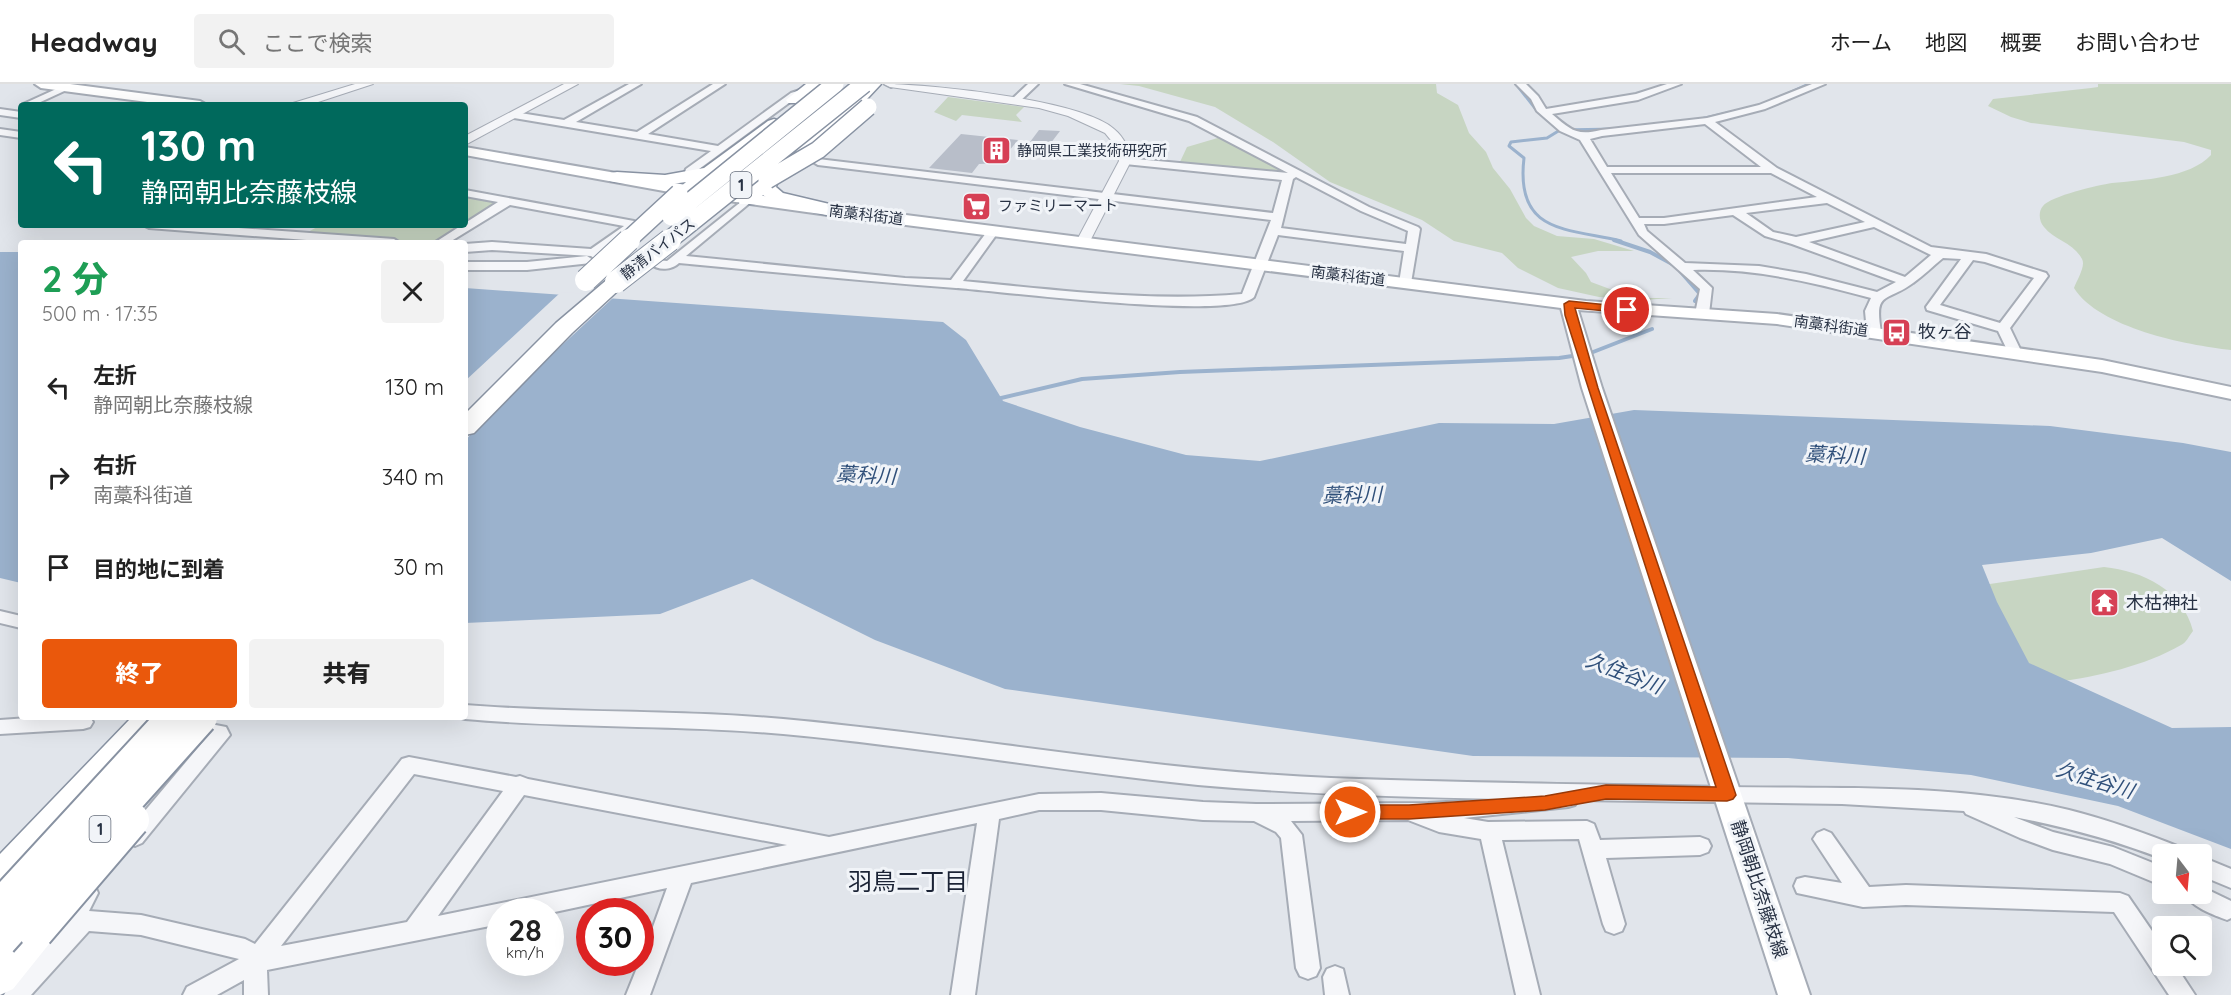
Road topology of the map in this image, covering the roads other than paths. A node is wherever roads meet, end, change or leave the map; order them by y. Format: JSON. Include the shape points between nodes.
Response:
{"nodes":[{"id":1,"x":40,"y":84,"type":"edge"},
{"id":2,"x":367,"y":84,"type":"edge"},
{"id":3,"x":572,"y":84,"type":"edge"},
{"id":4,"x":636,"y":84,"type":"edge"},
{"id":5,"x":720,"y":84,"type":"edge"},
{"id":6,"x":828,"y":84,"type":"edge"},
{"id":7,"x":835,"y":84,"type":"edge"},
{"id":8,"x":864,"y":84,"type":"edge"},
{"id":9,"x":873,"y":84,"type":"edge"},
{"id":10,"x":891,"y":84,"type":"edge"},
{"id":11,"x":1033,"y":84,"type":"edge"},
{"id":12,"x":1070,"y":84,"type":"edge"},
{"id":13,"x":1521,"y":84,"type":"edge"},
{"id":14,"x":1820,"y":84,"type":"edge"},
{"id":15,"x":1669,"y":85,"type":"edge"},
{"id":16,"x":71,"y":86,"type":"edge"},
{"id":17,"x":804,"y":95,"type":"edge"},
{"id":18,"x":1015,"y":101,"type":"junction"},
{"id":19,"x":33,"y":102,"type":"edge"},
{"id":20,"x":180,"y":102,"type":"edge"},
{"id":21,"x":307,"y":102,"type":"edge"},
{"id":22,"x":1545,"y":112,"type":"junction"},
{"id":23,"x":514,"y":115,"type":"junction"},
{"id":24,"x":1707,"y":121,"type":"junction"},
{"id":25,"x":567,"y":123,"type":"junction"},
{"id":26,"x":0,"y":132,"type":"edge"},
{"id":27,"x":18,"y":135,"type":"edge"},
{"id":28,"x":638,"y":136,"type":"junction"},
{"id":29,"x":1584,"y":138,"type":"junction"},
{"id":30,"x":468,"y":139,"type":"edge"},
{"id":31,"x":720,"y":149,"type":"junction"},
{"id":32,"x":468,"y":152,"type":"edge"},
{"id":33,"x":1125,"y":161,"type":"junction"},
{"id":34,"x":818,"y":162,"type":"dead end"},
{"id":35,"x":1604,"y":170,"type":"junction"},
{"id":36,"x":1773,"y":170,"type":"junction"},
{"id":37,"x":1293,"y":175,"type":"junction"},
{"id":38,"x":616,"y":177,"type":"joint"},
{"id":39,"x":768,"y":182,"type":"junction"},
{"id":40,"x":687,"y":184,"type":"junction"},
{"id":41,"x":468,"y":194,"type":"edge"},
{"id":42,"x":1105,"y":197,"type":"junction"},
{"id":43,"x":1828,"y":199,"type":"junction"},
{"id":44,"x":747,"y":200,"type":"junction"},
{"id":45,"x":508,"y":201,"type":"junction"},
{"id":46,"x":835,"y":211,"type":"junction"},
{"id":47,"x":1734,"y":211,"type":"junction"},
{"id":48,"x":1277,"y":218,"type":"junction"},
{"id":49,"x":1637,"y":221,"type":"junction"},
{"id":50,"x":633,"y":224,"type":"junction"},
{"id":51,"x":1877,"y":224,"type":"junction"},
{"id":52,"x":468,"y":226,"type":"edge"},
{"id":53,"x":192,"y":228,"type":"edge"},
{"id":54,"x":304,"y":228,"type":"edge"},
{"id":55,"x":464,"y":228,"type":"edge"},
{"id":56,"x":993,"y":231,"type":"junction"},
{"id":57,"x":1274,"y":231,"type":"junction"},
{"id":58,"x":291,"y":235,"type":"junction"},
{"id":59,"x":355,"y":240,"type":"edge"},
{"id":60,"x":445,"y":240,"type":"edge"},
{"id":61,"x":1796,"y":241,"type":"junction"},
{"id":62,"x":1083,"y":242,"type":"junction"},
{"id":63,"x":468,"y":248,"type":"edge"},
{"id":64,"x":1410,"y":248,"type":"junction"},
{"id":65,"x":594,"y":253,"type":"junction"},
{"id":66,"x":1940,"y":254,"type":"junction"},
{"id":67,"x":1970,"y":256,"type":"junction"},
{"id":68,"x":679,"y":259,"type":"junction"},
{"id":69,"x":657,"y":264,"type":"dead end"},
{"id":70,"x":1262,"y":265,"type":"junction"},
{"id":71,"x":468,"y":266,"type":"edge"},
{"id":72,"x":1684,"y":267,"type":"junction"},
{"id":73,"x":1907,"y":282,"type":"junction"},
{"id":74,"x":1405,"y":283,"type":"junction"},
{"id":75,"x":955,"y":284,"type":"junction"},
{"id":76,"x":1878,"y":296,"type":"junction"},
{"id":77,"x":1569,"y":304,"type":"junction"},
{"id":78,"x":1702,"y":314,"type":"junction"},
{"id":79,"x":2003,"y":328,"type":"junction"},
{"id":80,"x":1874,"y":332,"type":"junction"},
{"id":81,"x":536,"y":346,"type":"junction"},
{"id":82,"x":2015,"y":353,"type":"junction"},
{"id":83,"x":2231,"y":393,"type":"edge"},
{"id":84,"x":468,"y":400,"type":"edge"},
{"id":85,"x":468,"y":425,"type":"edge"},
{"id":86,"x":0,"y":617,"type":"edge"},
{"id":87,"x":18,"y":621,"type":"edge"},
{"id":88,"x":469,"y":714,"type":"edge"},
{"id":89,"x":136,"y":720,"type":"edge"},
{"id":90,"x":136,"y":720,"type":"edge"},
{"id":91,"x":155,"y":720,"type":"edge"},
{"id":92,"x":172,"y":720,"type":"edge"},
{"id":93,"x":197,"y":720,"type":"edge"},
{"id":94,"x":218,"y":720,"type":"edge"},
{"id":95,"x":83,"y":722,"type":"dead end"},
{"id":96,"x":0,"y":727,"type":"edge"},
{"id":97,"x":520,"y":784,"type":"junction"},
{"id":98,"x":1726,"y":790,"type":"junction"},
{"id":99,"x":1606,"y":792,"type":"junction"},
{"id":100,"x":1959,"y":802,"type":"junction"},
{"id":101,"x":1255,"y":812,"type":"junction"},
{"id":102,"x":1409,"y":812,"type":"junction"},
{"id":103,"x":989,"y":813,"type":"junction"},
{"id":104,"x":1488,"y":831,"type":"junction"},
{"id":105,"x":1824,"y":839,"type":"dead end"},
{"id":106,"x":829,"y":844,"type":"junction"},
{"id":107,"x":2152,"y":845,"type":"edge"},
{"id":108,"x":1700,"y":846,"type":"dead end"},
{"id":109,"x":1593,"y":849,"type":"junction"},
{"id":110,"x":0,"y":862,"type":"edge"},
{"id":111,"x":2212,"y":870,"type":"edge"},
{"id":112,"x":2152,"y":872,"type":"edge"},
{"id":113,"x":0,"y":878,"type":"edge"},
{"id":114,"x":682,"y":878,"type":"junction"},
{"id":115,"x":2231,"y":879,"type":"edge"},
{"id":116,"x":1805,"y":886,"type":"dead end"},
{"id":117,"x":1863,"y":897,"type":"junction"},
{"id":118,"x":564,"y":901,"type":"edge"},
{"id":119,"x":2212,"y":902,"type":"edge"},
{"id":120,"x":0,"y":907,"type":"edge"},
{"id":121,"x":2227,"y":910,"type":"dead end"},
{"id":122,"x":486,"y":917,"type":"edge"},
{"id":123,"x":83,"y":921,"type":"junction"},
{"id":124,"x":1614,"y":924,"type":"dead end"},
{"id":125,"x":414,"y":931,"type":"junction"},
{"id":126,"x":0,"y":940,"type":"edge"},
{"id":127,"x":2152,"y":950,"type":"edge"},
{"id":128,"x":255,"y":962,"type":"junction"},
{"id":129,"x":1308,"y":968,"type":"dead end"},
{"id":130,"x":2170,"y":976,"type":"edge"},
{"id":131,"x":0,"y":977,"type":"edge"},
{"id":132,"x":16,"y":995,"type":"edge"},
{"id":133,"x":195,"y":995,"type":"edge"},
{"id":134,"x":256,"y":995,"type":"edge"},
{"id":135,"x":638,"y":995,"type":"edge"},
{"id":136,"x":963,"y":995,"type":"edge"},
{"id":137,"x":1528,"y":995,"type":"edge"},
{"id":138,"x":1794,"y":995,"type":"edge"},
{"id":139,"x":2183,"y":995,"type":"edge"}],
"edges":[{"from":1,"to":16,"type":"main road"},
{"from":2,"to":21,"type":"street"},
{"from":3,"to":23,"type":"street"},
{"from":4,"to":25,"type":"street"},
{"from":5,"to":28,"type":"street"},
{"from":6,"to":17,"type":"highway","number":"1"},
{"from":7,"to":81,"type":"highway","name":"静清バイパス","number":"1","bridge":true,"via":[[652,233]]},
{"from":8,"to":81,"type":"highway","name":"静清バイパス","number":"1","bridge":true,"via":[[564,328]]},
{"from":9,"to":39,"type":"highway","number":"1"},
{"from":10,"to":18,"type":"street"},
{"from":10,"to":81,"type":"highway","number":"1","bridge":true,"via":[[818,150],[770,179]]},
{"from":11,"to":18,"type":"street"},
{"from":12,"to":37,"type":"street","via":[[1193,118]]},
{"from":13,"to":22,"type":"street"},
{"from":14,"to":24,"type":"street","via":[[1762,107]]},
{"from":15,"to":22,"type":"street","via":[[1638,97]]},
{"from":16,"to":19,"type":"street"},
{"from":16,"to":20,"type":"main road"},
{"from":17,"to":31,"type":"street","via":[[794,95]]},
{"from":17,"to":40,"type":"highway","number":"1","via":[[711,171]]},
{"from":17,"to":81,"type":"highway","number":"1","bridge":true,"via":[[696,176],[638,230]]},
{"from":18,"to":33,"type":"street","via":[[1062,110],[1100,124],[1115,136]]},
{"from":22,"to":29,"type":"street","via":[[1564,129]]},
{"from":23,"to":25,"type":"street"},
{"from":23,"to":30,"type":"street"},
{"from":24,"to":29,"type":"street"},
{"from":24,"to":36,"type":"street"},
{"from":25,"to":28,"type":"street"},
{"from":26,"to":27,"type":"street"},
{"from":28,"to":31,"type":"street"},
{"from":29,"to":35,"type":"street"},
{"from":31,"to":40,"type":"street","via":[[690,171]]},
{"from":32,"to":38,"type":"main road"},
{"from":33,"to":37,"type":"street"},
{"from":33,"to":42,"type":"street"},
{"from":34,"to":42,"type":"street"},
{"from":35,"to":36,"type":"street"},
{"from":35,"to":49,"type":"street"},
{"from":36,"to":43,"type":"street"},
{"from":37,"to":48,"type":"street"},
{"from":37,"to":64,"type":"street","via":[[1414,229]]},
{"from":38,"to":40,"type":"highway","number":"1"},
{"from":39,"to":44,"type":"highway","number":"1"},
{"from":39,"to":46,"type":"highway","number":"1","via":[[767,189],[777,197]]},
{"from":40,"to":44,"type":"main road","name":"南藁科街道"},
{"from":40,"to":50,"type":"street"},
{"from":41,"to":45,"type":"street"},
{"from":42,"to":48,"type":"street"},
{"from":42,"to":62,"type":"street"},
{"from":43,"to":47,"type":"street"},
{"from":43,"to":51,"type":"street"},
{"from":44,"to":46,"type":"main road","name":"南藁科街道"},
{"from":44,"to":68,"type":"street"},
{"from":45,"to":50,"type":"street"},
{"from":45,"to":52,"type":"street"},
{"from":46,"to":56,"type":"main road","name":"南藁科街道"},
{"from":47,"to":49,"type":"street"},
{"from":47,"to":61,"type":"street","via":[[1769,234]]},
{"from":48,"to":57,"type":"street"},
{"from":49,"to":72,"type":"street","via":[[1642,232]]},
{"from":50,"to":65,"type":"street"},
{"from":51,"to":61,"type":"street"},
{"from":51,"to":66,"type":"street"},
{"from":53,"to":58,"type":"street"},
{"from":54,"to":58,"type":"street"},
{"from":55,"to":60,"type":"street"},
{"from":56,"to":62,"type":"main road","name":"南藁科街道"},
{"from":56,"to":75,"type":"street"},
{"from":57,"to":64,"type":"street"},
{"from":57,"to":70,"type":"street"},
{"from":58,"to":59,"type":"street"},
{"from":61,"to":73,"type":"street"},
{"from":62,"to":70,"type":"main road","name":"南藁科街道"},
{"from":63,"to":65,"type":"street"},
{"from":64,"to":74,"type":"street"},
{"from":65,"to":71,"type":"street","via":[[599,258],[527,266]]},
{"from":66,"to":67,"type":"street"},
{"from":66,"to":73,"type":"street"},
{"from":67,"to":79,"type":"street","via":[[1932,307]]},
{"from":67,"to":79,"type":"street","via":[[2042,276]]},
{"from":68,"to":69,"type":"street","via":[[670,265]]},
{"from":68,"to":75,"type":"street"},
{"from":70,"to":74,"type":"main road","name":"南藁科街道"},
{"from":70,"to":75,"type":"street","via":[[1248,297],[1193,302],[1133,301]]},
{"from":72,"to":76,"type":"street","via":[[1722,265],[1794,273]]},
{"from":72,"to":78,"type":"street","via":[[1706,288]]},
{"from":73,"to":76,"type":"street"},
{"from":74,"to":77,"type":"main road","name":"南藁科街道"},
{"from":76,"to":80,"type":"street","via":[[1871,311]]},
{"from":77,"to":78,"type":"main road","name":"南藁科街道"},
{"from":77,"to":98,"type":"main road","name":"静岡朝比奈藤枝線","via":[[1592,388]]},
{"from":78,"to":80,"type":"main road","name":"南藁科街道","via":[[1754,316]]},
{"from":79,"to":82,"type":"street"},
{"from":80,"to":82,"type":"main road","name":"南藁科街道"},
{"from":81,"to":84,"type":"highway","name":"静清バイパス","number":"1"},
{"from":81,"to":85,"type":"highway","name":"静清バイパス","number":"1"},
{"from":82,"to":83,"type":"main road","name":"南藁科街道","via":[[2102,366]]},
{"from":86,"to":87,"type":"street"},
{"from":88,"to":99,"type":"street","via":[[798,727],[1208,779],[1328,786]]},
{"from":89,"to":110,"type":"street"},
{"from":90,"to":113,"type":"highway","number":"1"},
{"from":91,"to":123,"type":"street","via":[[220,735],[85,896],[75,916]]},
{"from":92,"to":120,"type":"highway","number":"1","bridge":true},
{"from":93,"to":126,"type":"highway","number":"1","bridge":true},
{"from":94,"to":131,"type":"highway","number":"1","bridge":true},
{"from":95,"to":96,"type":"street"},
{"from":97,"to":106,"type":"street"},
{"from":97,"to":125,"type":"street"},
{"from":97,"to":128,"type":"street","via":[[409,765]]},
{"from":98,"to":99,"type":"street"},
{"from":98,"to":100,"type":"street"},
{"from":98,"to":138,"type":"main road","name":"静岡朝比奈藤枝線"},
{"from":99,"to":102,"type":"street","via":[[1545,803]]},
{"from":100,"to":107,"type":"street","via":[[2044,812],[2110,828]]},
{"from":100,"to":112,"type":"street","via":[[2027,832],[2113,856]]},
{"from":101,"to":102,"type":"street"},
{"from":101,"to":103,"type":"street","via":[[1067,799]]},
{"from":101,"to":129,"type":"street","via":[[1292,835]]},
{"from":102,"to":104,"type":"street","via":[[1439,823]]},
{"from":103,"to":106,"type":"street"},
{"from":103,"to":136,"type":"street"},
{"from":104,"to":109,"type":"street","via":[[1587,830]]},
{"from":104,"to":137,"type":"street"},
{"from":105,"to":117,"type":"street"},
{"from":106,"to":114,"type":"street"},
{"from":108,"to":109,"type":"street"},
{"from":109,"to":124,"type":"street"},
{"from":111,"to":115,"type":"street"},
{"from":114,"to":118,"type":"street"},
{"from":114,"to":135,"type":"street"},
{"from":116,"to":117,"type":"street"},
{"from":117,"to":127,"type":"street","via":[[1906,895],[2120,903]]},
{"from":119,"to":121,"type":"street"},
{"from":122,"to":125,"type":"street"},
{"from":123,"to":128,"type":"street","via":[[141,925],[201,937],[245,948]]},
{"from":123,"to":132,"type":"street"},
{"from":125,"to":128,"type":"street"},
{"from":128,"to":133,"type":"street"},
{"from":128,"to":134,"type":"street"},
{"from":130,"to":139,"type":"street"}]}
